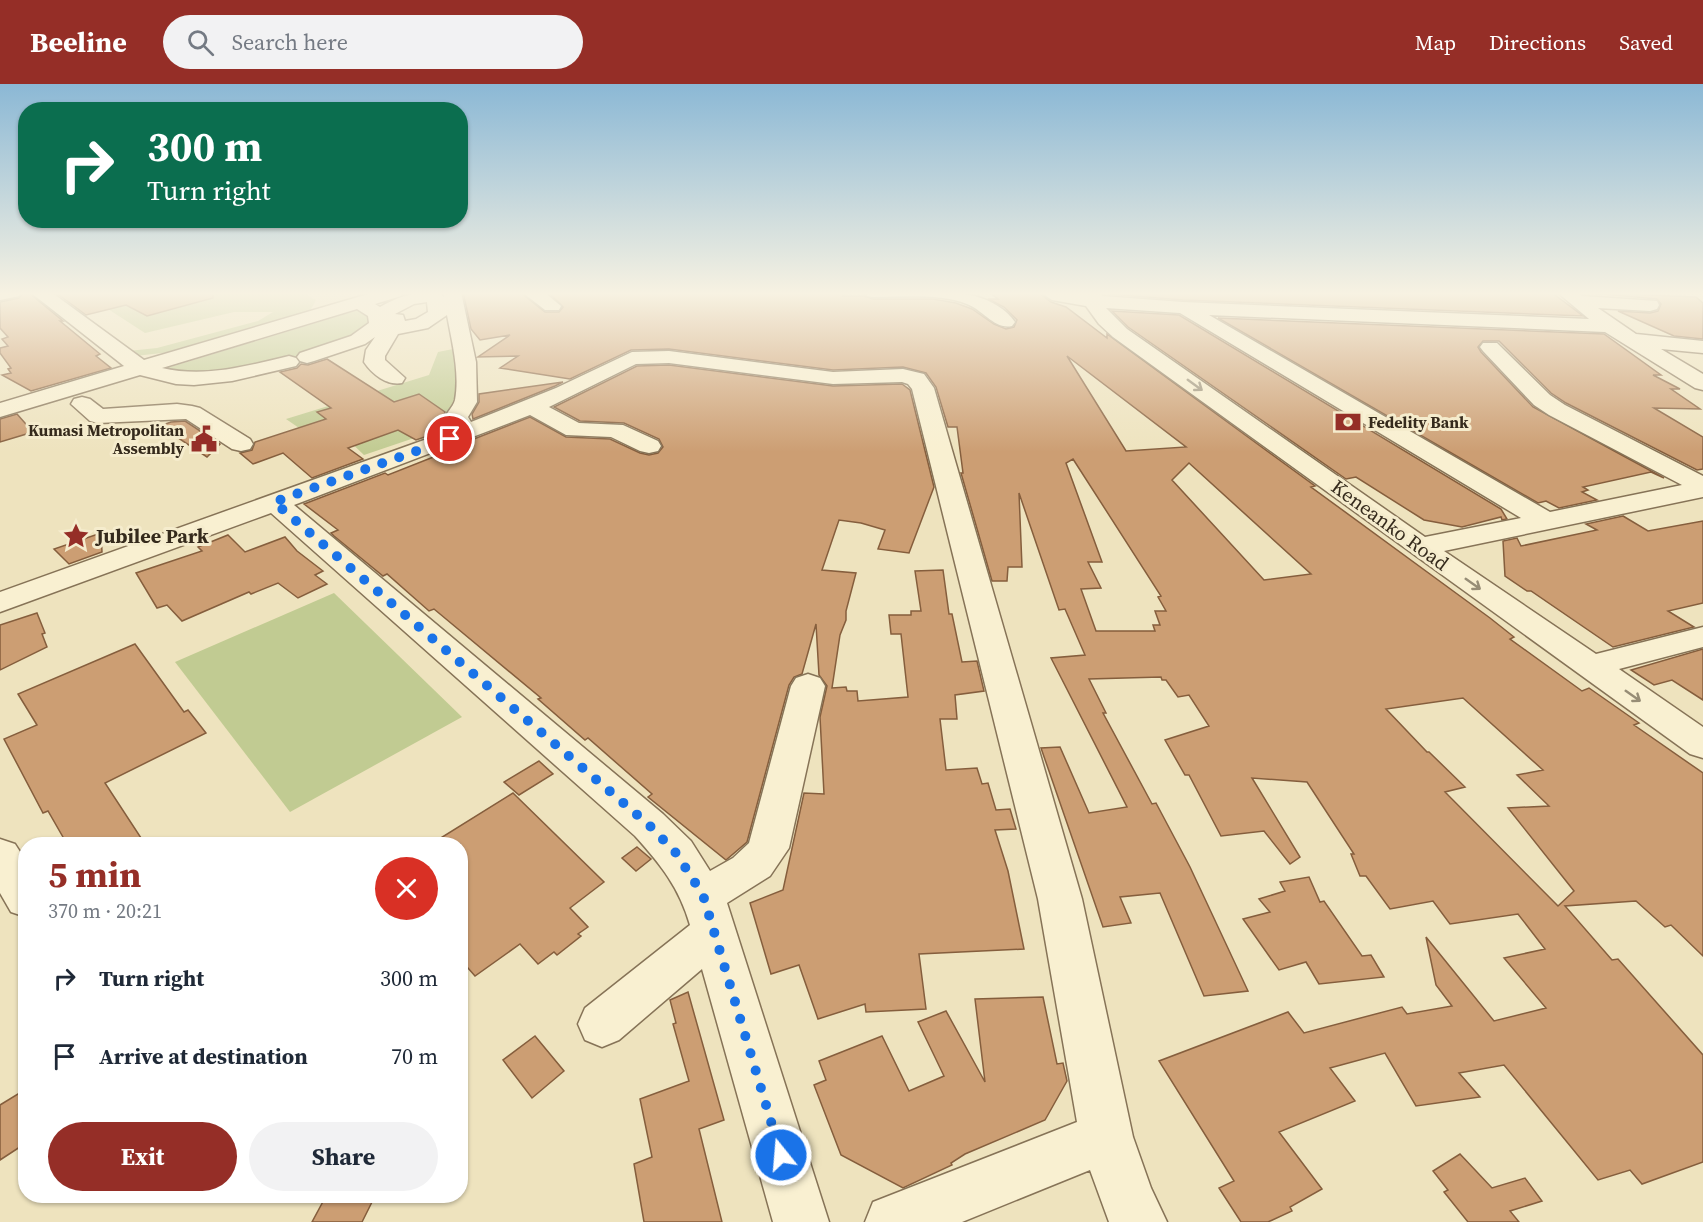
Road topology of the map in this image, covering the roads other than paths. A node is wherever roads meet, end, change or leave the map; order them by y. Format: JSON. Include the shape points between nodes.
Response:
{"nodes":[{"id":1,"x":109,"y":345,"type":"edge"},
{"id":2,"x":251,"y":345,"type":"edge"},
{"id":3,"x":342,"y":345,"type":"edge"},
{"id":4,"x":376,"y":345,"type":"edge"},
{"id":5,"x":460,"y":345,"type":"edge"},
{"id":6,"x":1137,"y":345,"type":"edge"},
{"id":7,"x":1247,"y":345,"type":"edge"},
{"id":8,"x":1638,"y":345,"type":"edge"},
{"id":9,"x":1679,"y":345,"type":"edge"},
{"id":10,"x":1490,"y":347,"type":"dead end"},
{"id":11,"x":1703,"y":348,"type":"edge"},
{"id":12,"x":139,"y":367,"type":"junction"},
{"id":13,"x":394,"y":378,"type":"dead end"},
{"id":14,"x":1703,"y":383,"type":"edge"},
{"id":15,"x":74,"y":399,"type":"junction"},
{"id":16,"x":532,"y":407,"type":"junction"},
{"id":17,"x":0,"y":410,"type":"edge"},
{"id":18,"x":468,"y":432,"type":"junction"},
{"id":19,"x":241,"y":444,"type":"dead end"},
{"id":20,"x":649,"y":446,"type":"dead end"},
{"id":21,"x":1703,"y":488,"type":"edge"},
{"id":22,"x":1677,"y":496,"type":"junction"},
{"id":23,"x":274,"y":502,"type":"junction"},
{"id":24,"x":1703,"y":510,"type":"edge"},
{"id":25,"x":1546,"y":520,"type":"junction"},
{"id":26,"x":1420,"y":547,"type":"junction"},
{"id":27,"x":0,"y":603,"type":"edge"},
{"id":28,"x":1703,"y":637,"type":"edge"},
{"id":29,"x":1590,"y":666,"type":"junction"},
{"id":30,"x":807,"y":686,"type":"dead end"},
{"id":31,"x":1703,"y":745,"type":"edge"},
{"id":32,"x":0,"y":856,"type":"edge"},
{"id":33,"x":18,"y":886,"type":"edge"},
{"id":34,"x":709,"y":914,"type":"junction"},
{"id":35,"x":602,"y":1024,"type":"dead end"},
{"id":36,"x":1106,"y":1137,"type":"junction"},
{"id":37,"x":801,"y":1222,"type":"edge"},
{"id":38,"x":893,"y":1222,"type":"edge"},
{"id":39,"x":1139,"y":1222,"type":"edge"}],
"edges":[{"from":1,"to":12,"type":"street"},
{"from":2,"to":12,"type":"street"},
{"from":3,"to":12,"type":"street","via":[[231,377],[201,380],[157,376]]},
{"from":4,"to":13,"type":"street","via":[[374,362]]},
{"from":5,"to":18,"type":"street","via":[[466,362],[466,402],[456,417]]},
{"from":6,"to":26,"type":"street","name":"Keneanko Road","one_way":true},
{"from":7,"to":25,"type":"street"},
{"from":8,"to":14,"type":"street"},
{"from":9,"to":11,"type":"street"},
{"from":10,"to":21,"type":"street","via":[[1557,410]]},
{"from":12,"to":15,"type":"street"},
{"from":15,"to":17,"type":"street"},
{"from":15,"to":19,"type":"street","via":[[98,416],[192,413]]},
{"from":16,"to":18,"type":"street"},
{"from":16,"to":20,"type":"street","via":[[574,430],[615,430]]},
{"from":16,"to":36,"type":"street","via":[[640,356],[833,378],[903,375],[921,382],[1060,900]]},
{"from":18,"to":23,"type":"street"},
{"from":21,"to":22,"type":"street"},
{"from":22,"to":24,"type":"street"},
{"from":22,"to":25,"type":"street"},
{"from":23,"to":27,"type":"street"},
{"from":23,"to":34,"type":"street","via":[[649,825],[676,853]]},
{"from":25,"to":26,"type":"street"},
{"from":26,"to":29,"type":"street","name":"Keneanko Road","one_way":true},
{"from":28,"to":29,"type":"street"},
{"from":29,"to":31,"type":"street","name":"Keneanko Road","one_way":true},
{"from":30,"to":34,"type":"street","via":[[768,848]]},
{"from":32,"to":33,"type":"street"},
{"from":34,"to":35,"type":"street"},
{"from":34,"to":37,"type":"street"},
{"from":36,"to":38,"type":"street"},
{"from":36,"to":39,"type":"street"}]}
